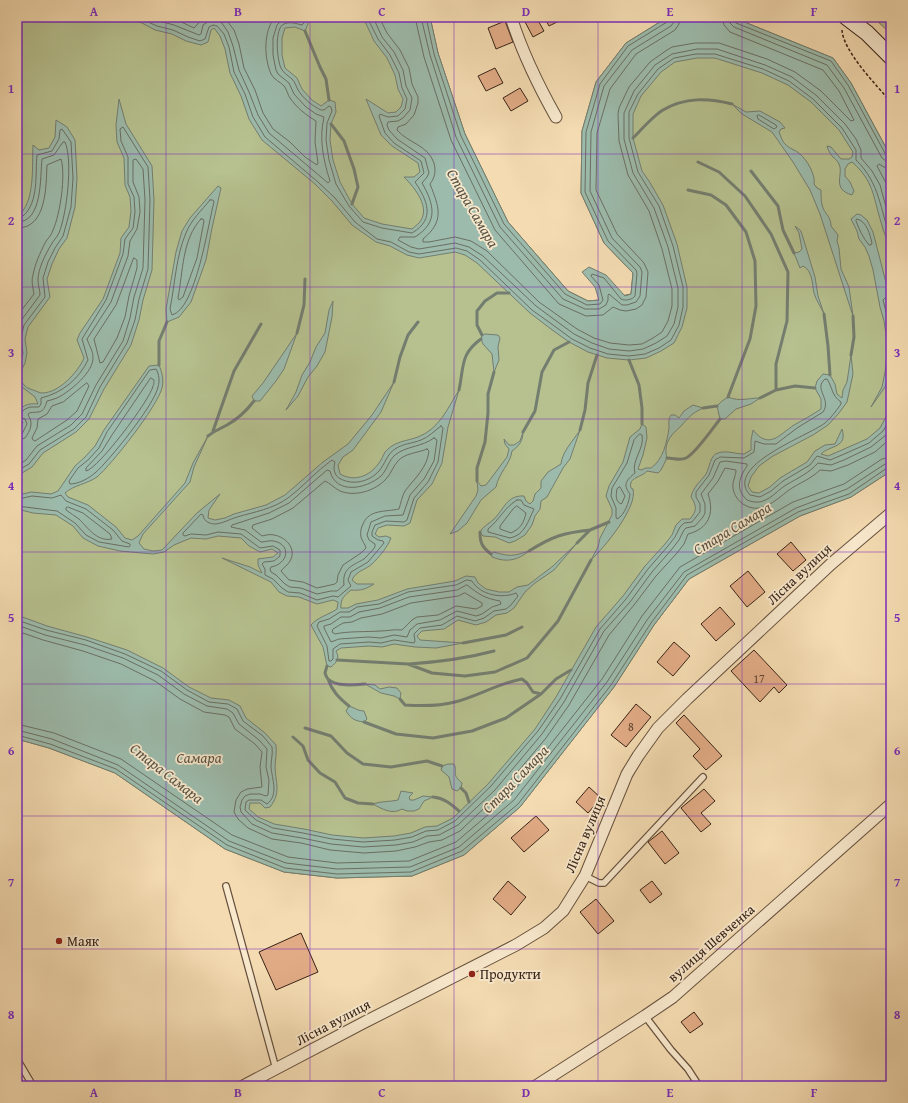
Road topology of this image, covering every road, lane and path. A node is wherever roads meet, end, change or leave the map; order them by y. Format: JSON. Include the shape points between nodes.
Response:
{"nodes":[{"id":1,"x":511,"y":17,"type":"edge"},
{"id":2,"x":844,"y":23,"type":"edge"},
{"id":3,"x":890,"y":53,"type":"edge"},
{"id":4,"x":891,"y":102,"type":"edge"},
{"id":5,"x":556,"y":117,"type":"dead end"},
{"id":6,"x":891,"y":513,"type":"edge"},
{"id":7,"x":703,"y":778,"type":"dead end"},
{"id":8,"x":891,"y":804,"type":"edge"},
{"id":9,"x":585,"y":876,"type":"junction"},
{"id":10,"x":226,"y":886,"type":"dead end"},
{"id":11,"x":645,"y":1016,"type":"junction"},
{"id":12,"x":17,"y":1058,"type":"edge"},
{"id":13,"x":276,"y":1069,"type":"junction"},
{"id":14,"x":33,"y":1086,"type":"edge"},
{"id":15,"x":243,"y":1086,"type":"edge"},
{"id":16,"x":536,"y":1086,"type":"edge"},
{"id":17,"x":699,"y":1086,"type":"edge"}],
"edges":[{"from":1,"to":5,"type":"street","via":[[518,40]]},
{"from":2,"to":3,"type":"street","via":[[867,33]]},
{"from":2,"to":4,"type":"path","via":[[842,34],[850,51]]},
{"from":6,"to":9,"type":"street","name":"Лісна вулиця","via":[[827,568],[658,728],[627,774]]},
{"from":7,"to":9,"type":"lane","via":[[604,883]]},
{"from":8,"to":11,"type":"street","name":"вулиця Шевченка","via":[[690,982]]},
{"from":9,"to":13,"type":"street","name":"Лісна вулиця","via":[[563,911],[544,928],[516,945]]},
{"from":10,"to":13,"type":"lane"},
{"from":11,"to":16,"type":"street","name":"вулиця Шевченка"},
{"from":11,"to":17,"type":"lane"},
{"from":12,"to":14,"type":"lane"},
{"from":13,"to":15,"type":"street","name":"Лісна вулиця"}]}
